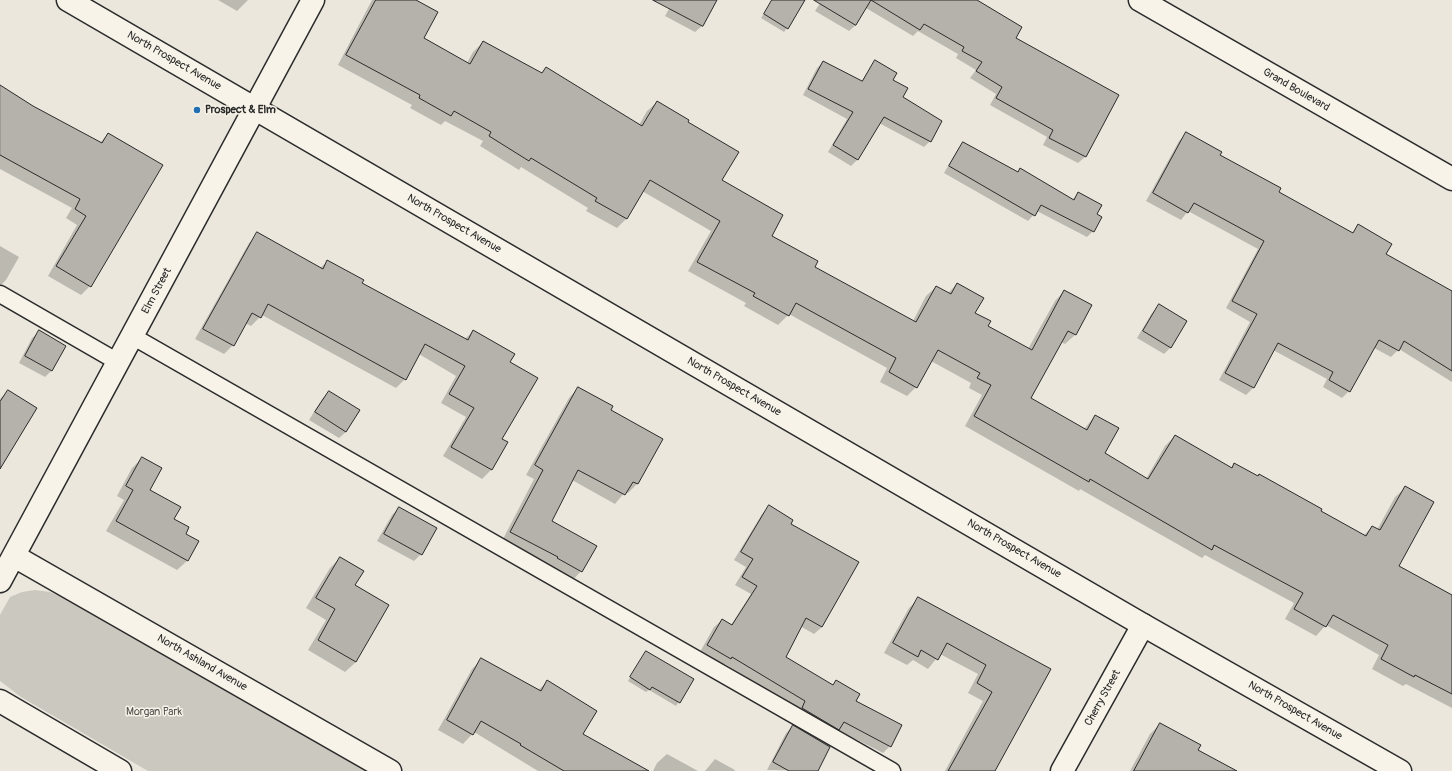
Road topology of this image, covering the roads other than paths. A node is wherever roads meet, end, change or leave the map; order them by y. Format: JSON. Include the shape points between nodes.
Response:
{"nodes":[{"id":1,"x":68,"y":0,"type":"edge"},
{"id":2,"x":313,"y":0,"type":"edge"},
{"id":3,"x":1140,"y":0,"type":"edge"},
{"id":4,"x":255,"y":108,"type":"junction"},
{"id":5,"x":1452,"y":179,"type":"edge"},
{"id":6,"x":0,"y":294,"type":"edge"},
{"id":7,"x":132,"y":336,"type":"junction"},
{"id":8,"x":118,"y":362,"type":"junction"},
{"id":9,"x":14,"y":556,"type":"junction"},
{"id":10,"x":0,"y":581,"type":"edge"},
{"id":11,"x":1143,"y":625,"type":"junction"},
{"id":12,"x":0,"y":701,"type":"edge"},
{"id":13,"x":120,"y":771,"type":"edge"},
{"id":14,"x":390,"y":771,"type":"edge"},
{"id":15,"x":892,"y":771,"type":"edge"},
{"id":16,"x":1062,"y":771,"type":"edge"},
{"id":17,"x":1400,"y":771,"type":"edge"}],
"edges":[{"from":1,"to":4,"type":"street","name":"North Prospect Avenue"},
{"from":2,"to":4,"type":"street","name":"Elm Street"},
{"from":3,"to":5,"type":"street","name":"Grand Boulevard"},
{"from":4,"to":7,"type":"street","name":"Elm Street"},
{"from":4,"to":11,"type":"street","name":"North Prospect Avenue"},
{"from":6,"to":8,"type":"lane"},
{"from":7,"to":8,"type":"street","name":"Elm Street"},
{"from":7,"to":15,"type":"lane"},
{"from":8,"to":9,"type":"street","name":"Elm Street"},
{"from":9,"to":10,"type":"street","name":"Elm Street"},
{"from":9,"to":14,"type":"street","name":"North Ashland Avenue"},
{"from":11,"to":16,"type":"street","name":"Cherry Street"},
{"from":11,"to":17,"type":"street","name":"North Prospect Avenue"},
{"from":12,"to":13,"type":"street"}]}
